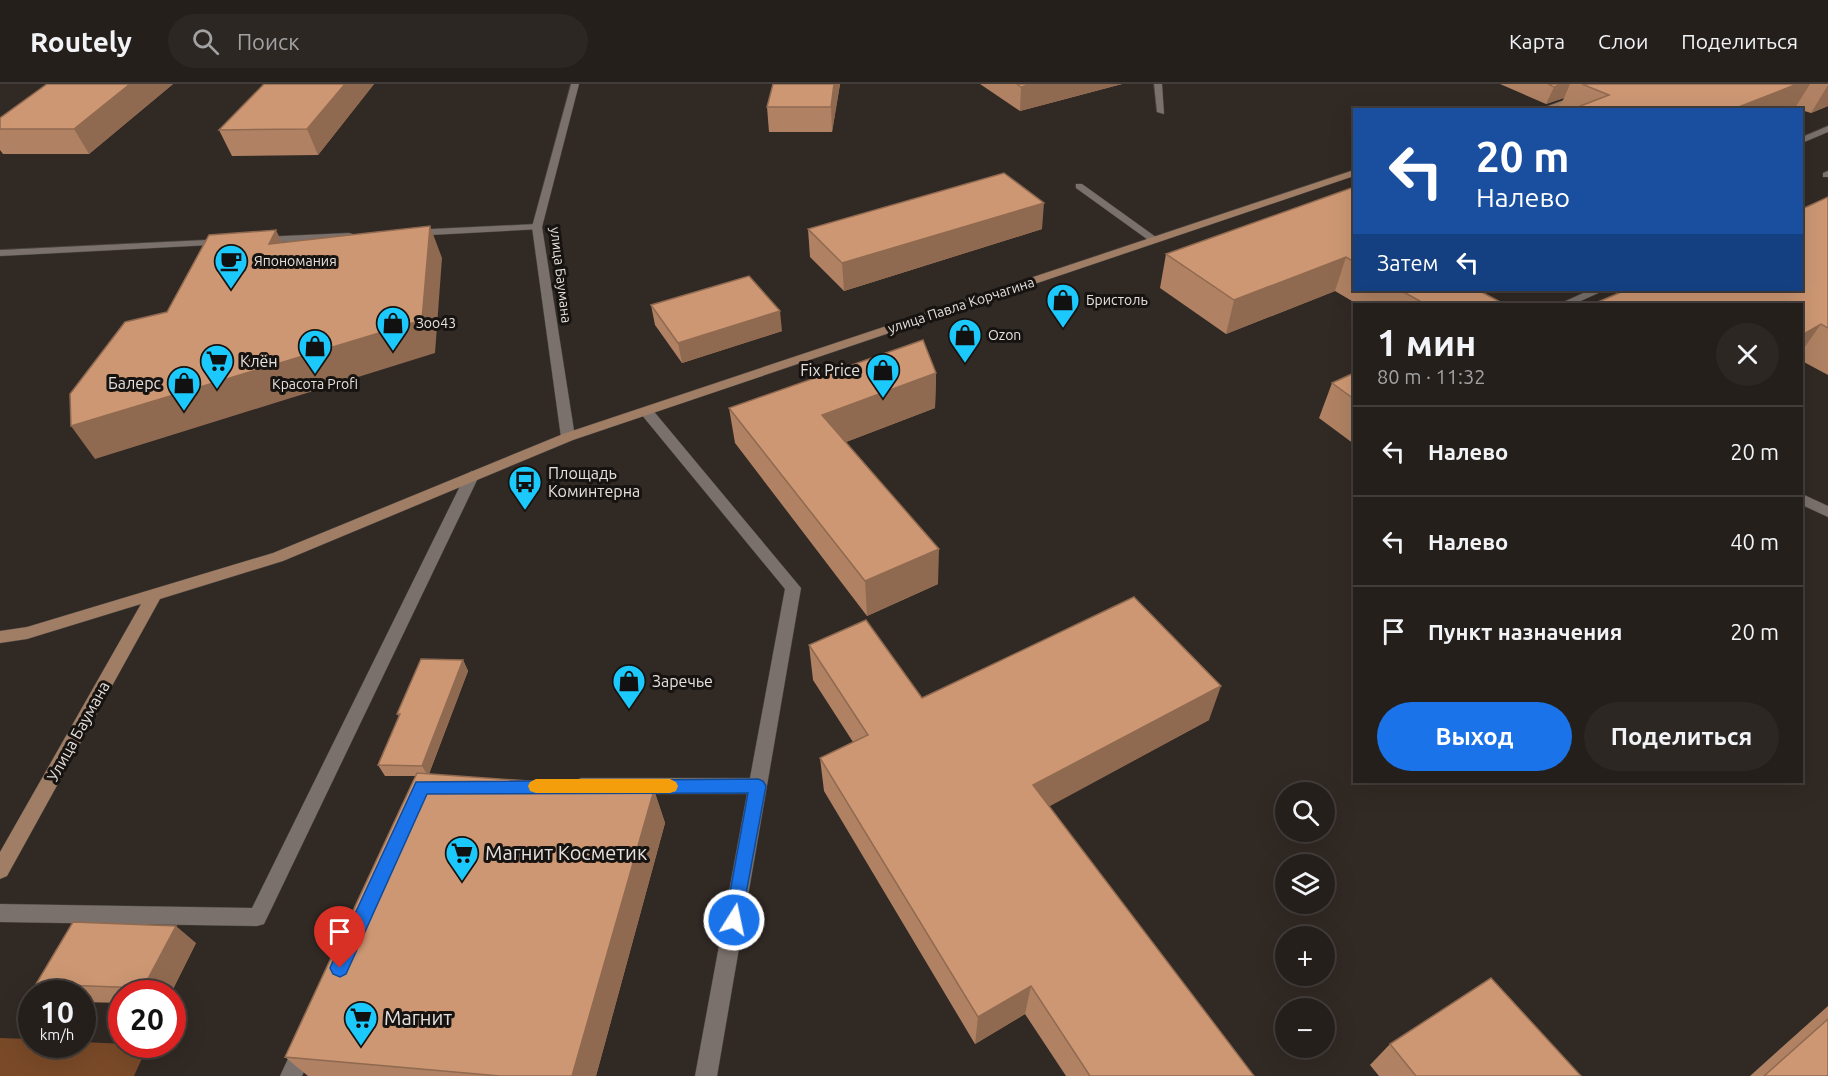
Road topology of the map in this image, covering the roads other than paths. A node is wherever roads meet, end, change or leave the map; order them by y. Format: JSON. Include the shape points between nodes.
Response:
{"nodes":[{"id":1,"x":575,"y":84,"type":"edge"},
{"id":2,"x":1158,"y":84,"type":"edge"},
{"id":3,"x":1616,"y":84,"type":"edge"},
{"id":4,"x":1546,"y":108,"type":"edge"},
{"id":5,"x":1161,"y":112,"type":"dead end"},
{"id":6,"x":1828,"y":129,"type":"edge"},
{"id":7,"x":1803,"y":140,"type":"edge"},
{"id":8,"x":1353,"y":173,"type":"edge"},
{"id":9,"x":1079,"y":186,"type":"dead end"},
{"id":10,"x":537,"y":227,"type":"junction"},
{"id":11,"x":394,"y":234,"type":"edge"},
{"id":12,"x":358,"y":236,"type":"edge"},
{"id":13,"x":1155,"y":240,"type":"junction"},
{"id":14,"x":239,"y":241,"type":"edge"},
{"id":15,"x":251,"y":241,"type":"edge"},
{"id":16,"x":0,"y":253,"type":"edge"},
{"id":17,"x":1597,"y":291,"type":"edge"},
{"id":18,"x":1567,"y":303,"type":"edge"},
{"id":19,"x":646,"y":411,"type":"junction"},
{"id":20,"x":568,"y":437,"type":"junction"},
{"id":21,"x":472,"y":476,"type":"junction"},
{"id":22,"x":1803,"y":500,"type":"edge"},
{"id":23,"x":1828,"y":512,"type":"edge"},
{"id":24,"x":155,"y":593,"type":"junction"},
{"id":25,"x":0,"y":637,"type":"edge"},
{"id":26,"x":566,"y":786,"type":"edge"},
{"id":27,"x":758,"y":786,"type":"junction"},
{"id":28,"x":0,"y":870,"type":"edge"},
{"id":29,"x":0,"y":913,"type":"edge"},
{"id":30,"x":310,"y":1033,"type":"edge"},
{"id":31,"x":291,"y":1076,"type":"edge"},
{"id":32,"x":706,"y":1076,"type":"edge"}],
"edges":[{"from":1,"to":10,"type":"street","name":"улица Баумана"},
{"from":2,"to":5,"type":"street"},
{"from":3,"to":4,"type":"main road"},
{"from":6,"to":7,"type":"street"},
{"from":8,"to":13,"type":"main road","name":"улица Павла Корчагина"},
{"from":9,"to":13,"type":"street"},
{"from":10,"to":11,"type":"street"},
{"from":10,"to":20,"type":"street","name":"улица Баумана"},
{"from":12,"to":15,"type":"street"},
{"from":13,"to":19,"type":"main road","name":"улица Павла Корчагина"},
{"from":14,"to":16,"type":"street"},
{"from":17,"to":18,"type":"street"},
{"from":19,"to":20,"type":"main road","name":"улица Павла Корчагина"},
{"from":19,"to":27,"type":"street","via":[[793,588]]},
{"from":20,"to":21,"type":"main road","name":"улица Павла Корчагина"},
{"from":21,"to":24,"type":"main road","name":"улица Павла Корчагина","via":[[278,557]]},
{"from":21,"to":29,"type":"street","via":[[257,917]]},
{"from":22,"to":23,"type":"street"},
{"from":24,"to":25,"type":"main road","via":[[27,633]]},
{"from":24,"to":28,"type":"main road","name":"Улица Баумана"},
{"from":26,"to":27,"type":"street"},
{"from":27,"to":32,"type":"street"},
{"from":30,"to":31,"type":"street"}]}
